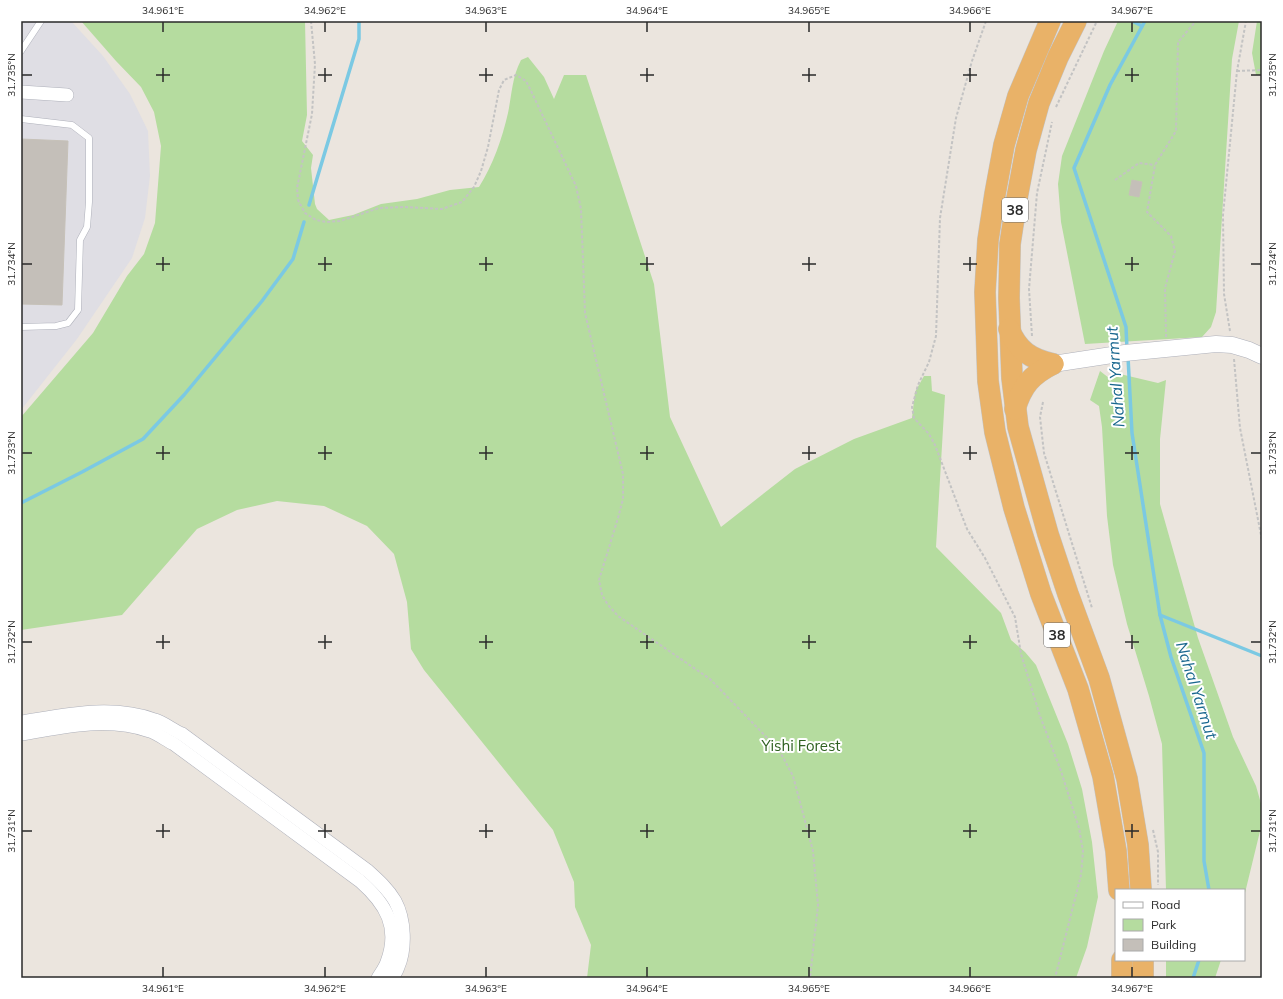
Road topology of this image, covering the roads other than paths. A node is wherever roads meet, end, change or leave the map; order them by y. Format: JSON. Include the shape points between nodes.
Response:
{"nodes":[{"id":1,"x":41,"y":21,"type":"edge"},
{"id":2,"x":1050,"y":21,"type":"edge"},
{"id":3,"x":1076,"y":21,"type":"edge"},
{"id":4,"x":21,"y":51,"type":"edge"},
{"id":5,"x":21,"y":92,"type":"edge"},
{"id":6,"x":67,"y":95,"type":"dead end"},
{"id":7,"x":21,"y":120,"type":"edge"},
{"id":8,"x":21,"y":327,"type":"edge"},
{"id":9,"x":1009,"y":328,"type":"junction"},
{"id":10,"x":1262,"y":356,"type":"edge"},
{"id":11,"x":1053,"y":364,"type":"junction"},
{"id":12,"x":1015,"y":410,"type":"junction"},
{"id":13,"x":21,"y":722,"type":"edge"},
{"id":14,"x":21,"y":734,"type":"edge"},
{"id":15,"x":1120,"y":889,"type":"edge"},
{"id":16,"x":1141,"y":889,"type":"edge"},
{"id":17,"x":1122,"y":961,"type":"edge"},
{"id":18,"x":1143,"y":961,"type":"edge"},
{"id":19,"x":378,"y":978,"type":"edge"},
{"id":20,"x":392,"y":978,"type":"edge"},
{"id":21,"x":1122,"y":978,"type":"edge"},
{"id":22,"x":1143,"y":978,"type":"edge"}],
"edges":[{"from":1,"to":4,"type":"lane"},
{"from":2,"to":15,"type":"highway","number":"38","via":[[1018,96],[1004,145],[995,194],[988,240],[985,292],[988,381],[995,432],[1014,508],[1041,594],[1078,689],[1103,776]]},
{"from":3,"to":9,"type":"highway","number":"38","via":[[1039,103],[1026,150],[1010,244]]},
{"from":5,"to":6,"type":"street"},
{"from":7,"to":8,"type":"lane","via":[[72,125],[89,138],[89,202],[87,227],[80,240],[78,310],[68,322],[56,326]]},
{"from":9,"to":11,"type":"highway","via":[[1024,352],[1041,362]]},
{"from":9,"to":12,"type":"highway","number":"38"},
{"from":10,"to":11,"type":"street","via":[[1232,345],[1216,344],[1125,353]]},
{"from":11,"to":12,"type":"highway","via":[[1027,382]]},
{"from":12,"to":16,"type":"highway","number":"38","via":[[1048,534],[1099,678],[1127,779],[1138,845]]},
{"from":13,"to":20,"type":"street","via":[[77,713],[126,712],[156,720],[182,734],[382,883],[396,902],[402,922],[404,943],[398,968]]},
{"from":14,"to":19,"type":"street","via":[[100,723],[124,724],[151,732],[174,744],[373,892],[385,907],[391,924],[392,943],[387,963]]},
{"from":17,"to":21,"type":"highway"},
{"from":18,"to":22,"type":"highway"}]}
